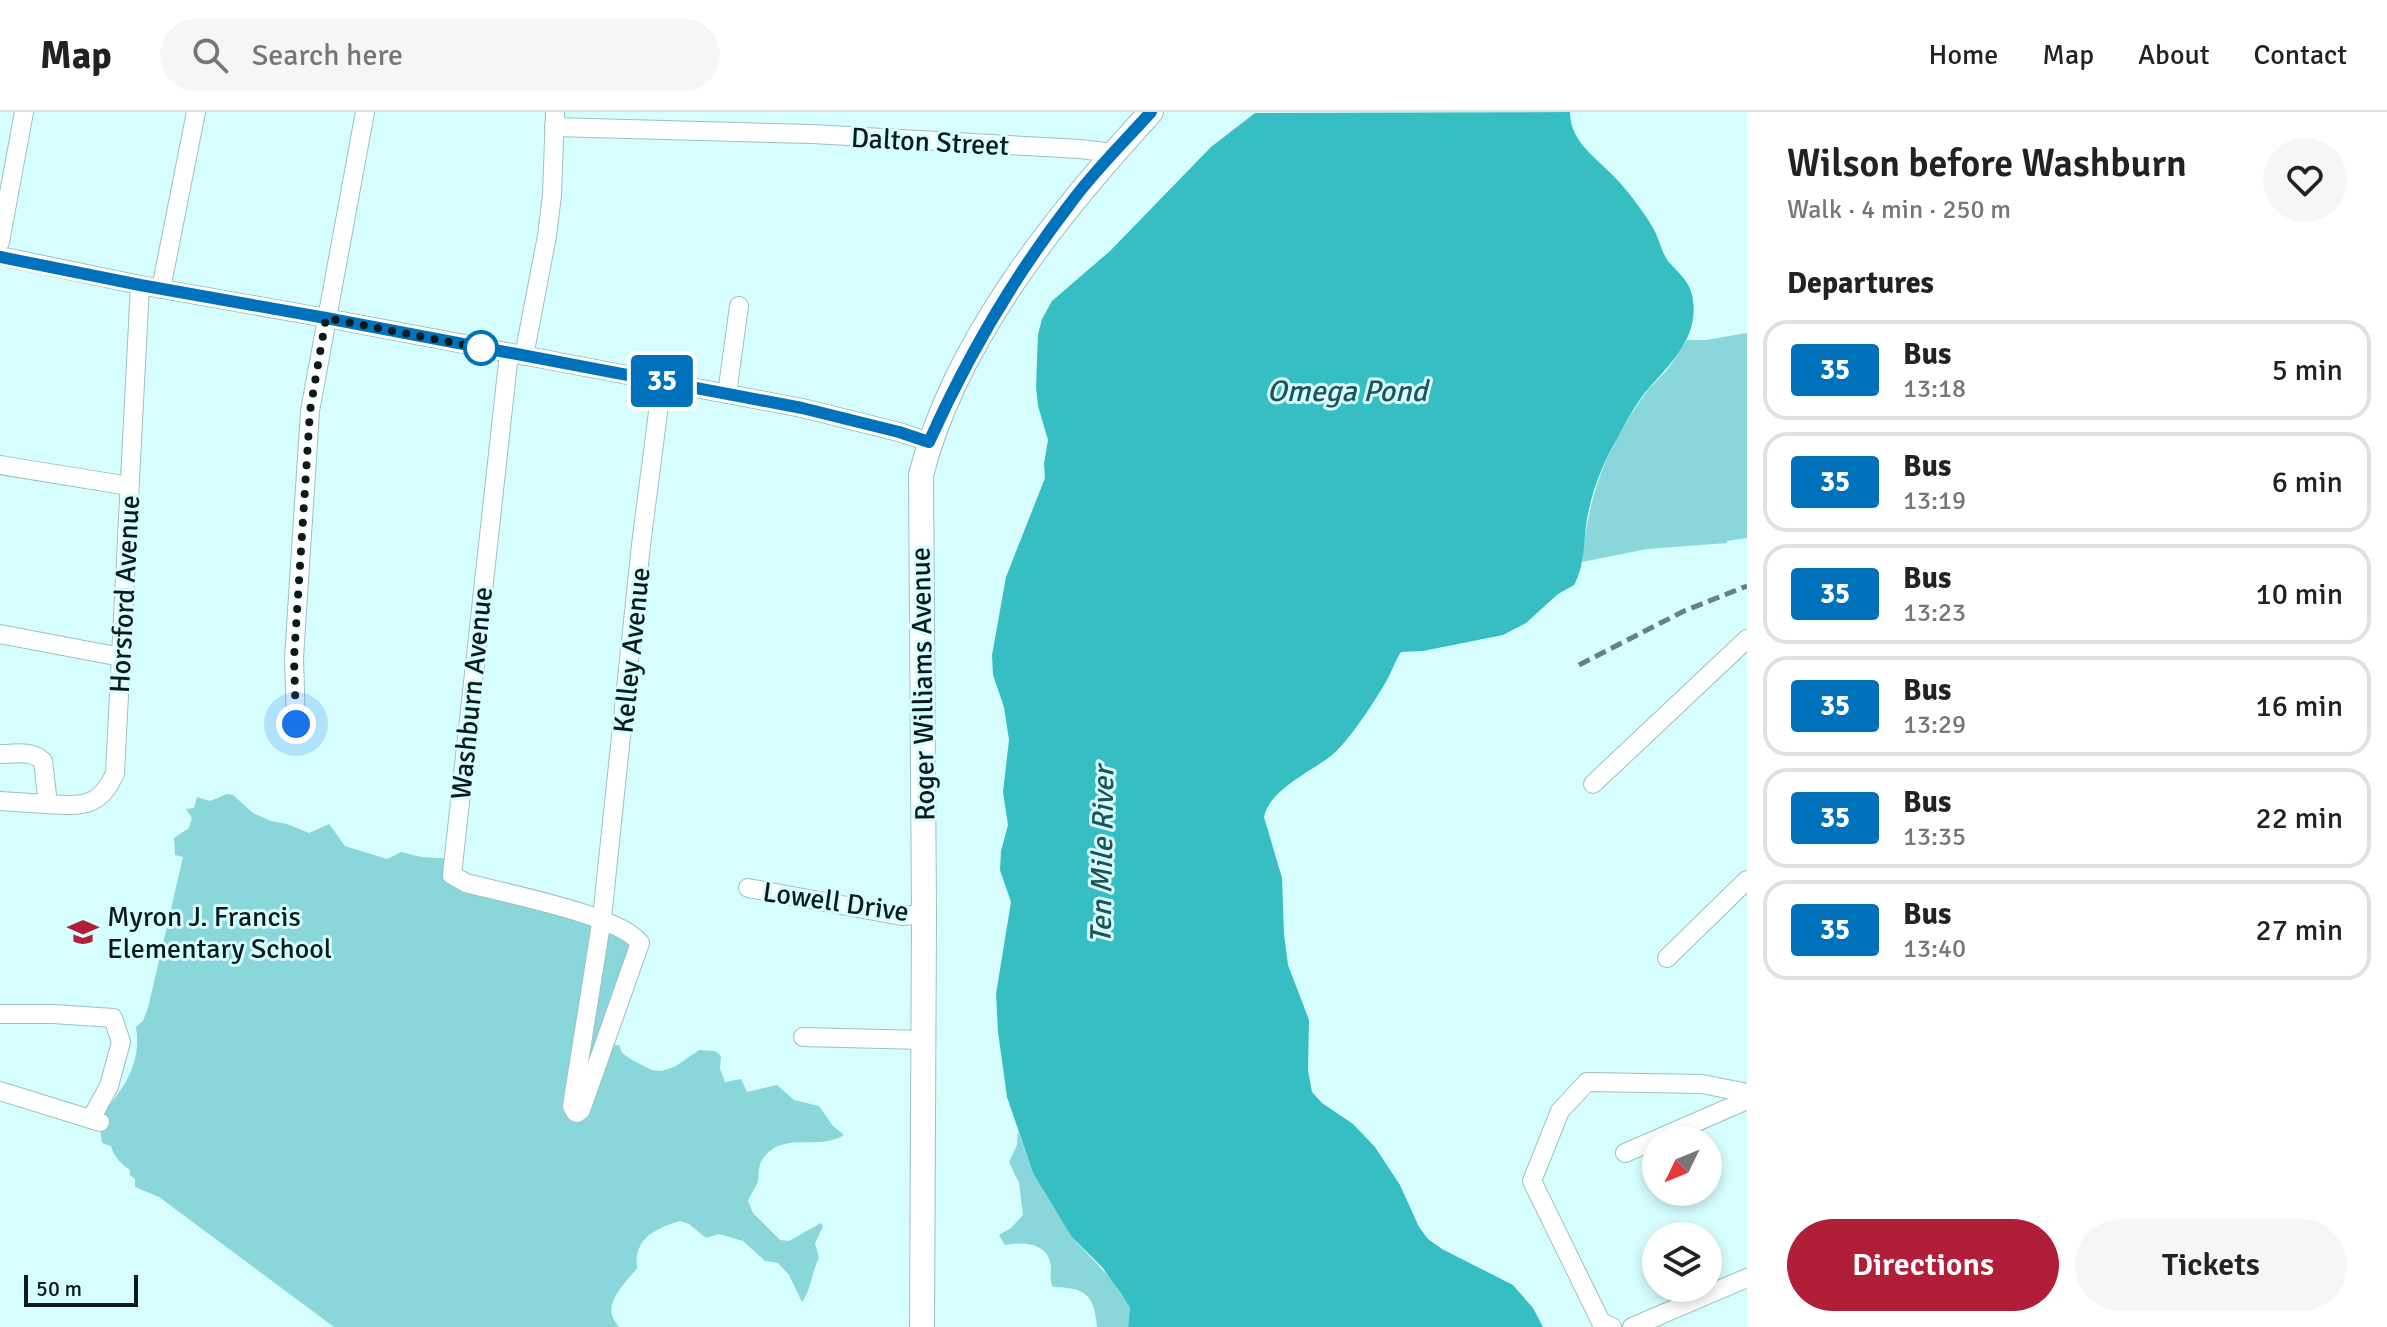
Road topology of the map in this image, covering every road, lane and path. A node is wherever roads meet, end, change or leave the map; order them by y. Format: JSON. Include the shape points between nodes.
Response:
{"nodes":[{"id":1,"x":24,"y":112,"type":"edge"},
{"id":2,"x":196,"y":112,"type":"edge"},
{"id":3,"x":365,"y":112,"type":"edge"},
{"id":4,"x":1151,"y":112,"type":"edge"},
{"id":5,"x":554,"y":120,"type":"edge"},
{"id":6,"x":1113,"y":153,"type":"junction"},
{"id":7,"x":0,"y":242,"type":"edge"},
{"id":8,"x":0,"y":256,"type":"edge"},
{"id":9,"x":140,"y":285,"type":"junction"},
{"id":10,"x":161,"y":289,"type":"junction"},
{"id":11,"x":739,"y":306,"type":"dead end"},
{"id":12,"x":326,"y":318,"type":"junction"},
{"id":13,"x":516,"y":355,"type":"junction"},
{"id":14,"x":662,"y":381,"type":"junction"},
{"id":15,"x":727,"y":394,"type":"junction"},
{"id":16,"x":929,"y":442,"type":"junction"},
{"id":17,"x":0,"y":465,"type":"edge"},
{"id":18,"x":129,"y":486,"type":"junction"},
{"id":19,"x":0,"y":634,"type":"edge"},
{"id":20,"x":1747,"y":639,"type":"edge"},
{"id":21,"x":121,"y":657,"type":"junction"},
{"id":22,"x":296,"y":724,"type":"dead end"},
{"id":23,"x":0,"y":754,"type":"edge"},
{"id":24,"x":1593,"y":784,"type":"dead end"},
{"id":25,"x":0,"y":801,"type":"edge"},
{"id":26,"x":48,"y":804,"type":"junction"},
{"id":27,"x":1747,"y":880,"type":"edge"},
{"id":28,"x":748,"y":888,"type":"dead end"},
{"id":29,"x":924,"y":914,"type":"junction"},
{"id":30,"x":602,"y":918,"type":"junction"},
{"id":31,"x":1667,"y":958,"type":"dead end"},
{"id":32,"x":0,"y":1014,"type":"edge"},
{"id":33,"x":803,"y":1037,"type":"dead end"},
{"id":34,"x":923,"y":1040,"type":"junction"},
{"id":35,"x":0,"y":1091,"type":"edge"},
{"id":36,"x":1747,"y":1093,"type":"edge"},
{"id":37,"x":1747,"y":1100,"type":"edge"},
{"id":38,"x":1625,"y":1153,"type":"dead end"},
{"id":39,"x":1747,"y":1278,"type":"edge"},
{"id":40,"x":922,"y":1327,"type":"edge"},
{"id":41,"x":1612,"y":1327,"type":"edge"},
{"id":42,"x":1632,"y":1327,"type":"edge"}],
"edges":[{"from":1,"to":7,"type":"street"},
{"from":2,"to":10,"type":"street"},
{"from":3,"to":12,"type":"street"},
{"from":4,"to":6,"type":"main road","name":"Roger Williams Avenue"},
{"from":5,"to":6,"type":"street","name":"Dalton Street"},
{"from":5,"to":13,"type":"street","name":"Washburn Avenue","via":[[552,195],[540,285]]},
{"from":6,"to":16,"type":"main road","name":"Roger Williams Avenue","via":[[1069,204],[989,322]]},
{"from":8,"to":9,"type":"street"},
{"from":9,"to":10,"type":"street"},
{"from":9,"to":18,"type":"street","name":"Horsford Avenue"},
{"from":10,"to":12,"type":"street"},
{"from":11,"to":15,"type":"street"},
{"from":12,"to":13,"type":"street"},
{"from":12,"to":22,"type":"street","via":[[310,411],[294,658]]},
{"from":13,"to":14,"type":"street"},
{"from":13,"to":30,"type":"street","name":"Washburn Avenue","via":[[452,875]]},
{"from":14,"to":15,"type":"street"},
{"from":14,"to":30,"type":"street","name":"Kelley Avenue"},
{"from":15,"to":16,"type":"street"},
{"from":16,"to":29,"type":"main road","name":"Roger Williams Avenue","via":[[919,504]]},
{"from":17,"to":18,"type":"street"},
{"from":18,"to":21,"type":"street","name":"Horsford Avenue"},
{"from":19,"to":21,"type":"street"},
{"from":20,"to":24,"type":"street"},
{"from":21,"to":26,"type":"street","name":"Horsford Avenue","via":[[111,783],[96,800],[80,806]]},
{"from":23,"to":26,"type":"street","via":[[32,754],[43,761]]},
{"from":25,"to":26,"type":"street","name":"Horsford Avenue"},
{"from":27,"to":31,"type":"street"},
{"from":28,"to":29,"type":"street","name":"Lowell Drive","via":[[902,916]]},
{"from":29,"to":34,"type":"main road","name":"Roger Williams Avenue"},
{"from":30,"to":30,"type":"street","name":"Kelley Avenue","via":[[640,943],[577,1113],[572,1106]]},
{"from":32,"to":35,"type":"street","via":[[113,1018],[121,1042],[96,1121]]},
{"from":33,"to":34,"type":"street"},
{"from":34,"to":40,"type":"main road","name":"Roger Williams Avenue"},
{"from":36,"to":41,"type":"street","via":[[1702,1084],[1587,1082],[1560,1111],[1532,1181],[1601,1322]]},
{"from":37,"to":38,"type":"street"},
{"from":39,"to":42,"type":"street"}]}
